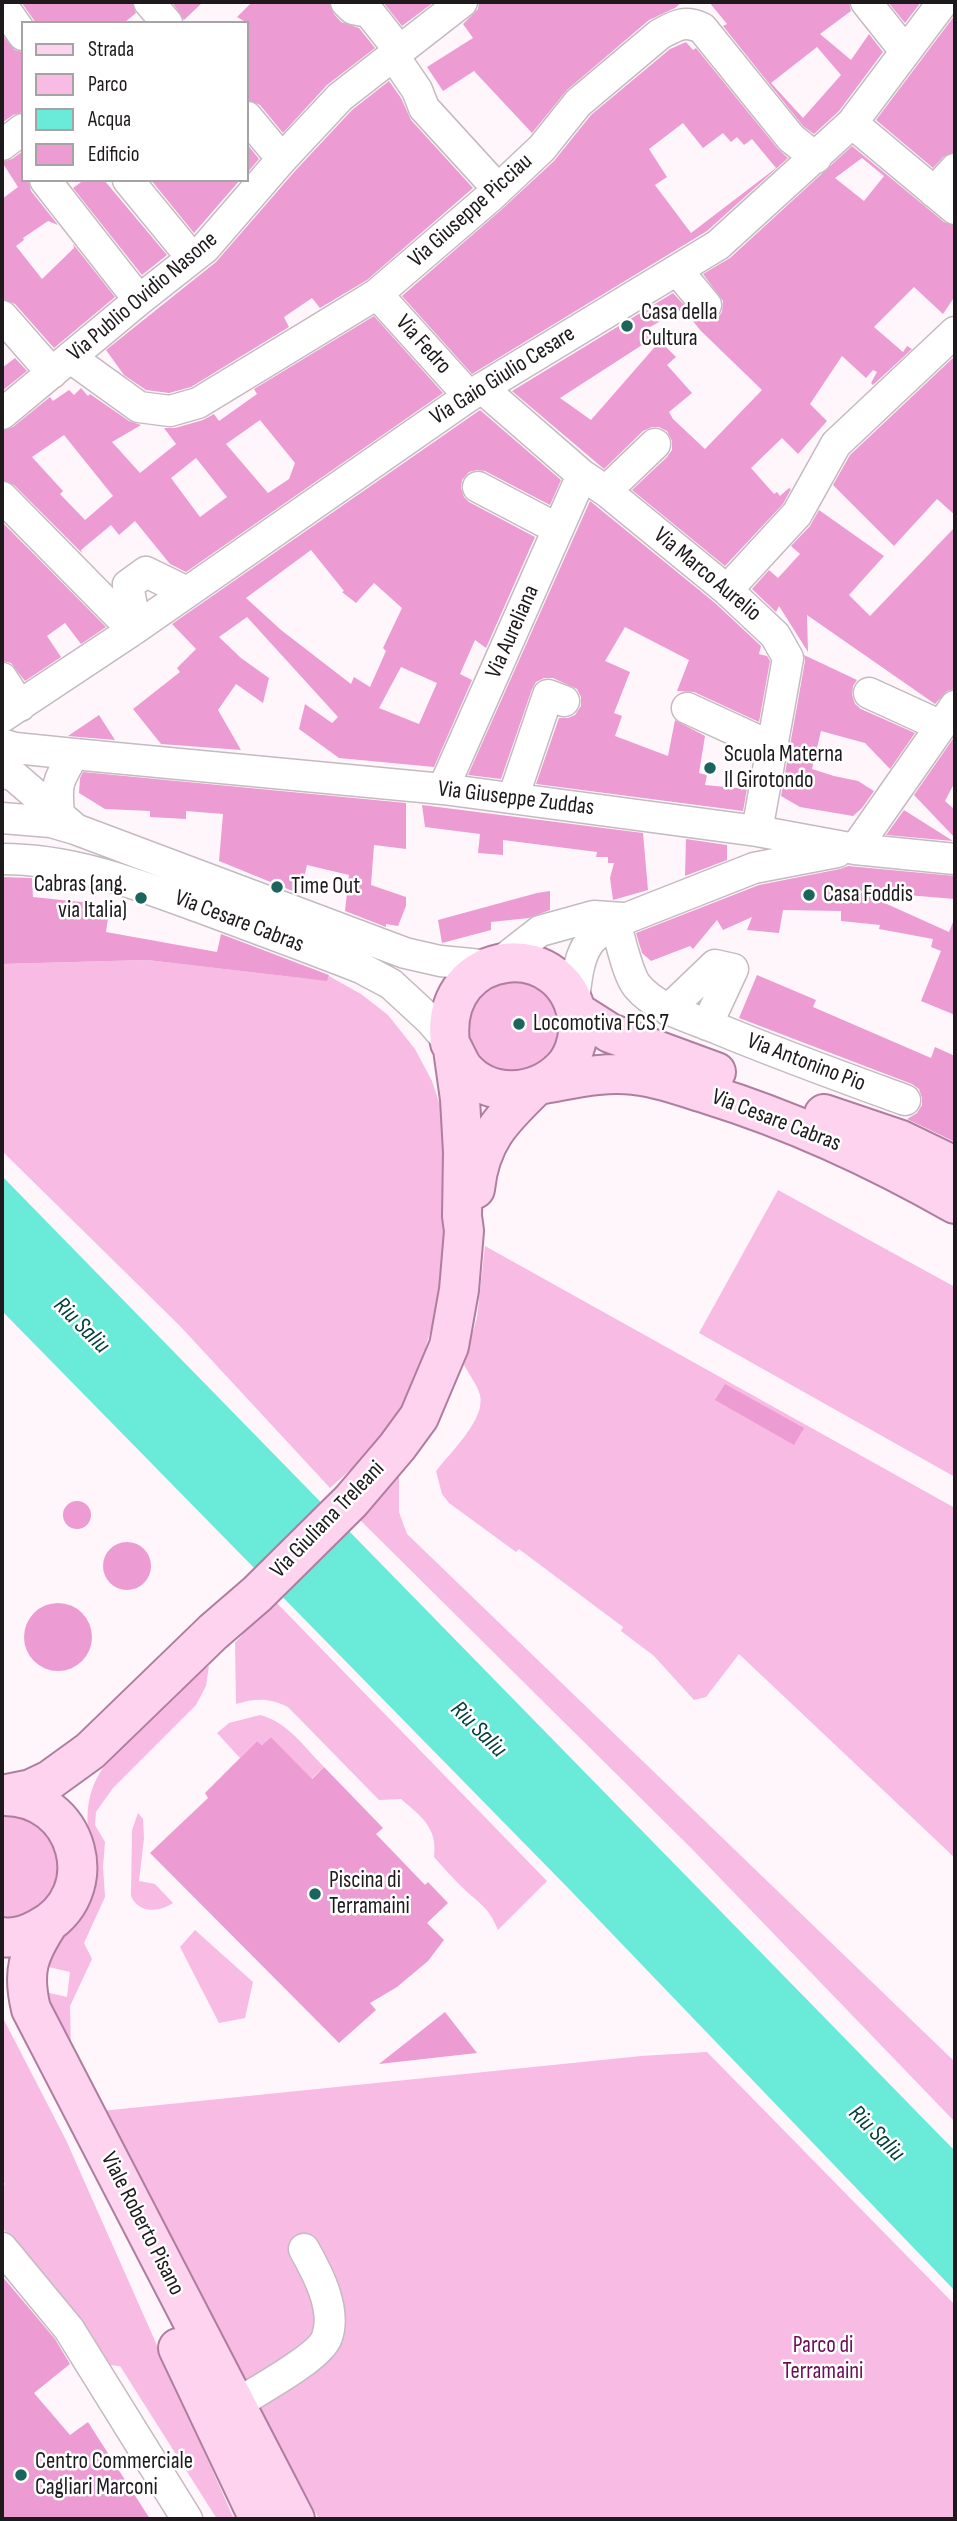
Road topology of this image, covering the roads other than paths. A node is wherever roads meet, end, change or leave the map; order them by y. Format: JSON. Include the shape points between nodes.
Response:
{"nodes":[{"id":1,"x":149,"y":2,"type":"edge"},
{"id":2,"x":346,"y":2,"type":"edge"},
{"id":3,"x":462,"y":2,"type":"edge"},
{"id":4,"x":866,"y":2,"type":"edge"},
{"id":5,"x":943,"y":2,"type":"edge"},
{"id":6,"x":2,"y":5,"type":"edge"},
{"id":7,"x":692,"y":12,"type":"edge"},
{"id":8,"x":165,"y":21,"type":"edge"},
{"id":9,"x":21,"y":32,"type":"edge"},
{"id":10,"x":905,"y":51,"type":"junction"},
{"id":11,"x":396,"y":53,"type":"junction"},
{"id":12,"x":248,"y":118,"type":"edge"},
{"id":13,"x":852,"y":123,"type":"junction"},
{"id":14,"x":21,"y":131,"type":"edge"},
{"id":15,"x":2,"y":145,"type":"edge"},
{"id":16,"x":816,"y":158,"type":"junction"},
{"id":17,"x":282,"y":159,"type":"junction"},
{"id":18,"x":955,"y":169,"type":"edge"},
{"id":19,"x":47,"y":182,"type":"edge"},
{"id":20,"x":130,"y":182,"type":"edge"},
{"id":21,"x":242,"y":189,"type":"edge"},
{"id":22,"x":498,"y":189,"type":"junction"},
{"id":23,"x":945,"y":200,"type":"edge"},
{"id":24,"x":192,"y":258,"type":"junction"},
{"id":25,"x":677,"y":270,"type":"junction"},
{"id":26,"x":377,"y":294,"type":"junction"},
{"id":27,"x":139,"y":300,"type":"junction"},
{"id":28,"x":706,"y":304,"type":"dead end"},
{"id":29,"x":2,"y":316,"type":"edge"},
{"id":30,"x":955,"y":332,"type":"edge"},
{"id":31,"x":62,"y":366,"type":"junction"},
{"id":32,"x":475,"y":392,"type":"junction"},
{"id":33,"x":2,"y":414,"type":"edge"},
{"id":34,"x":655,"y":444,"type":"dead end"},
{"id":35,"x":594,"y":483,"type":"junction"},
{"id":36,"x":478,"y":487,"type":"dead end"},
{"id":37,"x":2,"y":497,"type":"edge"},
{"id":38,"x":558,"y":528,"type":"junction"},
{"id":39,"x":727,"y":590,"type":"junction"},
{"id":40,"x":187,"y":592,"type":"junction"},
{"id":41,"x":135,"y":628,"type":"junction"},
{"id":42,"x":2,"y":678,"type":"edge"},
{"id":43,"x":869,"y":693,"type":"dead end"},
{"id":44,"x":564,"y":701,"type":"dead end"},
{"id":45,"x":687,"y":708,"type":"dead end"},
{"id":46,"x":948,"y":716,"type":"edge"},
{"id":47,"x":8,"y":743,"type":"edge"},
{"id":48,"x":772,"y":747,"type":"junction"},
{"id":49,"x":74,"y":754,"type":"junction"},
{"id":50,"x":443,"y":789,"type":"junction"},
{"id":51,"x":513,"y":798,"type":"junction"},
{"id":52,"x":2,"y":818,"type":"edge"},
{"id":53,"x":67,"y":821,"type":"junction"},
{"id":54,"x":757,"y":831,"type":"junction"},
{"id":55,"x":855,"y":849,"type":"junction"},
{"id":56,"x":2,"y":859,"type":"edge"},
{"id":57,"x":955,"y":859,"type":"edge"},
{"id":58,"x":754,"y":868,"type":"junction"},
{"id":59,"x":622,"y":922,"type":"junction"},
{"id":60,"x":495,"y":964,"type":"junction"},
{"id":61,"x":575,"y":1007,"type":"junction"},
{"id":62,"x":668,"y":1010,"type":"junction"},
{"id":63,"x":707,"y":1025,"type":"junction"},
{"id":64,"x":452,"y":1046,"type":"junction"},
{"id":65,"x":590,"y":1077,"type":"junction"},
{"id":66,"x":539,"y":1086,"type":"junction"},
{"id":67,"x":905,"y":1100,"type":"dead end"},
{"id":68,"x":763,"y":1113,"type":"junction"},
{"id":69,"x":502,"y":1122,"type":"junction"},
{"id":70,"x":955,"y":1166,"type":"edge"},
{"id":71,"x":955,"y":1204,"type":"edge"},
{"id":72,"x":955,"y":1212,"type":"edge"},
{"id":73,"x":464,"y":1231,"type":"junction"},
{"id":74,"x":90,"y":1751,"type":"junction"},
{"id":75,"x":2,"y":1795,"type":"edge"},
{"id":76,"x":73,"y":1839,"type":"junction"},
{"id":77,"x":48,"y":1924,"type":"junction"},
{"id":78,"x":2,"y":1937,"type":"edge"},
{"id":79,"x":2,"y":1962,"type":"edge"},
{"id":80,"x":2,"y":2248,"type":"edge"},
{"id":81,"x":304,"y":2249,"type":"dead end"},
{"id":82,"x":236,"y":2405,"type":"junction"},
{"id":83,"x":229,"y":2457,"type":"junction"},
{"id":84,"x":187,"y":2519,"type":"edge"},
{"id":85,"x":247,"y":2519,"type":"edge"},
{"id":86,"x":259,"y":2519,"type":"edge"},
{"id":87,"x":295,"y":2519,"type":"edge"}],
"edges":[{"from":1,"to":8,"type":"street"},
{"from":2,"to":11,"type":"street","via":[[353,9],[369,12]]},
{"from":3,"to":11,"type":"street","name":"Via Publio Ovidio Nasone"},
{"from":4,"to":10,"type":"street"},
{"from":5,"to":10,"type":"street","name":"Via Gaio Giulio Cesare"},
{"from":6,"to":9,"type":"street"},
{"from":7,"to":16,"type":"street","name":"Via Giuseppe Picciau","via":[[791,138]]},
{"from":7,"to":22,"type":"street","name":"Via Giuseppe Picciau","via":[[578,103],[542,148]]},
{"from":10,"to":13,"type":"street","name":"Via Gaio Giulio Cesare"},
{"from":11,"to":17,"type":"street","name":"Via Publio Ovidio Nasone","via":[[340,97]]},
{"from":11,"to":22,"type":"street","via":[[424,108]]},
{"from":12,"to":17,"type":"street"},
{"from":13,"to":16,"type":"street","name":"Via Gaio Giulio Cesare"},
{"from":13,"to":23,"type":"street"},
{"from":14,"to":15,"type":"street"},
{"from":16,"to":25,"type":"street","name":"Via Gaio Giulio Cesare","via":[[718,245]]},
{"from":17,"to":21,"type":"street","name":"Via Publio Ovidio Nasone"},
{"from":18,"to":23,"type":"street"},
{"from":19,"to":27,"type":"street"},
{"from":20,"to":24,"type":"street"},
{"from":21,"to":24,"type":"street","name":"Via Publio Ovidio Nasone","via":[[222,231]]},
{"from":22,"to":26,"type":"street","name":"Via Giuseppe Picciau"},
{"from":24,"to":27,"type":"street","name":"Via Publio Ovidio Nasone"},
{"from":25,"to":28,"type":"street"},
{"from":25,"to":32,"type":"street","name":"Via Gaio Giulio Cesare"},
{"from":26,"to":31,"type":"street","name":"Via Giuseppe Picciau","via":[[198,403],[170,411],[139,407]]},
{"from":26,"to":32,"type":"street","name":"Via Fedro"},
{"from":27,"to":31,"type":"street","name":"Via Publio Ovidio Nasone"},
{"from":29,"to":31,"type":"street","name":"Via Giuseppe Picciau"},
{"from":30,"to":39,"type":"street","via":[[836,444],[797,514]]},
{"from":31,"to":33,"type":"street","name":"Via Publio Ovidio Nasone"},
{"from":32,"to":35,"type":"street","name":"Via Marco Aurelio"},
{"from":32,"to":40,"type":"street","name":"Via Gaio Giulio Cesare"},
{"from":34,"to":35,"type":"street"},
{"from":35,"to":38,"type":"street","name":"Via Aureliana"},
{"from":35,"to":39,"type":"street","name":"Via Marco Aurelio"},
{"from":36,"to":38,"type":"street"},
{"from":37,"to":41,"type":"street"},
{"from":38,"to":50,"type":"street","name":"Via Aureliana"},
{"from":39,"to":48,"type":"street","name":"Via Marco Aurelio","via":[[775,635],[788,658]]},
{"from":40,"to":41,"type":"street","name":"Via Gaio Giulio Cesare"},
{"from":40,"to":41,"type":"street","via":[[146,572],[128,585]]},
{"from":41,"to":47,"type":"street","name":"Via Gaio Giulio Cesare"},
{"from":42,"to":47,"type":"street","name":"Via Cesare Cabras"},
{"from":43,"to":46,"type":"street"},
{"from":44,"to":51,"type":"street","via":[[548,695]]},
{"from":45,"to":48,"type":"street"},
{"from":46,"to":55,"type":"street"},
{"from":47,"to":49,"type":"street","name":"Via Giuseppe Zuddas"},
{"from":47,"to":53,"type":"street","name":"Via Cesare Cabras"},
{"from":48,"to":54,"type":"street","name":"Via Marco Aurelio"},
{"from":49,"to":50,"type":"street","name":"Via Giuseppe Zuddas"},
{"from":49,"to":53,"type":"street","via":[[56,790]]},
{"from":50,"to":51,"type":"street","name":"Via Giuseppe Zuddas"},
{"from":51,"to":54,"type":"street","name":"Via Giuseppe Zuddas"},
{"from":52,"to":53,"type":"street","name":"Via Cesare Cabras"},
{"from":53,"to":60,"type":"street","name":"Via Cesare Cabras","via":[[405,953],[440,961]]},
{"from":54,"to":55,"type":"street","name":"Via Giuseppe Zuddas"},
{"from":54,"to":58,"type":"street","via":[[768,852]]},
{"from":55,"to":57,"type":"street","name":"Via Giuseppe Zuddas"},
{"from":55,"to":58,"type":"street"},
{"from":56,"to":64,"type":"street","name":"Via Cesare Cabras","via":[[34,859],[93,870],[360,968],[391,984]]},
{"from":58,"to":59,"type":"street"},
{"from":59,"to":60,"type":"street","via":[[594,916],[540,931]]},
{"from":59,"to":61,"type":"street","via":[[591,939],[579,968]]},
{"from":59,"to":62,"type":"street","name":"Via Antonino Pio","via":[[630,975],[638,988]]},
{"from":60,"to":61,"type":"main road","via":[[519,962],[539,967],[556,978]]},
{"from":60,"to":64,"type":"main road","via":[[478,972],[456,996],[449,1028]]},
{"from":61,"to":66,"type":"main road","via":[[578,1031],[574,1050],[565,1066]]},
{"from":61,"to":70,"type":"main road","name":"Via Cesare Cabras","via":[[610,1032],[901,1140]]},
{"from":62,"to":63,"type":"street","name":"Via Antonino Pio"},
{"from":62,"to":63,"type":"street","via":[[715,965],[733,969]]},
{"from":63,"to":67,"type":"street","name":"Via Antonino Pio"},
{"from":64,"to":66,"type":"main road","via":[[462,1067],[486,1084],[514,1091]]},
{"from":64,"to":73,"type":"main road","name":"Via Giuliana Treleani","via":[[460,1098]]},
{"from":65,"to":66,"type":"main road","name":"Via Cesare Cabras"},
{"from":65,"to":68,"type":"main road","name":"Via Cesare Cabras","via":[[618,1074],[663,1080]]},
{"from":65,"to":69,"type":"main road"},
{"from":66,"to":69,"type":"main road","name":"Via Giuliana Treleani"},
{"from":68,"to":71,"type":"main road","name":"Via Cesare Cabras","via":[[892,1168]]},
{"from":68,"to":72,"type":"street","via":[[771,1125],[891,1174]]},
{"from":69,"to":73,"type":"main road","name":"Via Giuliana Treleani","via":[[477,1164],[472,1216]]},
{"from":73,"to":74,"type":"main road","name":"Via Giuliana Treleani","via":[[449,1346],[419,1417],[351,1501]]},
{"from":74,"to":75,"type":"main road","name":"Via Giuliana Treleani","via":[[50,1780]]},
{"from":74,"to":76,"type":"main road","name":"Via Giuliana Treleani","via":[[72,1808]]},
{"from":75,"to":76,"type":"main road","via":[[32,1799],[49,1808]]},
{"from":76,"to":77,"type":"main road","name":"Viale Roberto Pisano","via":[[78,1862],[75,1886],[65,1908]]},
{"from":77,"to":78,"type":"main road","via":[[29,1934]]},
{"from":77,"to":82,"type":"main road","name":"Viale Roberto Pisano","via":[[33,1947],[27,1968],[31,2009]]},
{"from":79,"to":83,"type":"main road","name":"Viale Roberto Pisano","via":[[58,2096]]},
{"from":80,"to":84,"type":"street","via":[[69,2329]]},
{"from":81,"to":82,"type":"street","via":[[327,2306],[327,2340]]},
{"from":82,"to":87,"type":"main road","name":"Viale Roberto Pisano"},
{"from":83,"to":85,"type":"street"},
{"from":83,"to":86,"type":"main road","name":"Viale Roberto Pisano"}]}
